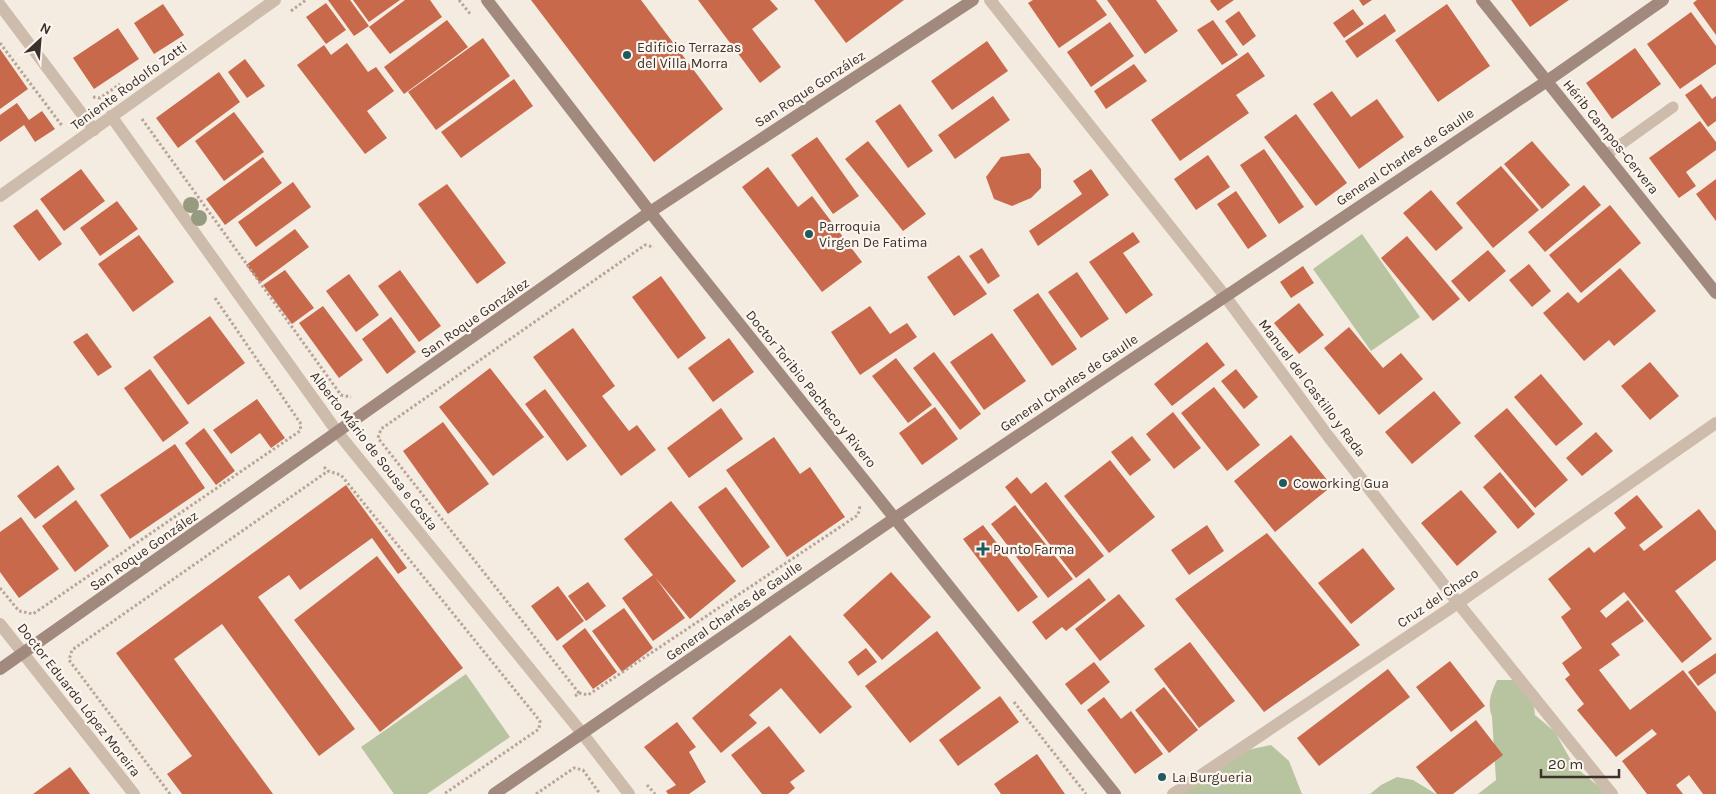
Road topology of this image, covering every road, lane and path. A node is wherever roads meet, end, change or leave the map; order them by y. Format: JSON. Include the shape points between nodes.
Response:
{"nodes":[{"id":1,"x":275,"y":0,"type":"edge"},
{"id":2,"x":306,"y":0,"type":"edge"},
{"id":3,"x":459,"y":0,"type":"edge"},
{"id":4,"x":487,"y":0,"type":"edge"},
{"id":5,"x":973,"y":0,"type":"edge"},
{"id":6,"x":990,"y":0,"type":"edge"},
{"id":7,"x":1482,"y":0,"type":"edge"},
{"id":8,"x":1663,"y":0,"type":"edge"},
{"id":9,"x":0,"y":5,"type":"edge"},
{"id":10,"x":290,"y":11,"type":"dead end"},
{"id":11,"x":472,"y":16,"type":"dead end"},
{"id":12,"x":0,"y":43,"type":"edge"},
{"id":13,"x":1546,"y":81,"type":"junction"},
{"id":14,"x":121,"y":83,"type":"dead end"},
{"id":15,"x":90,"y":96,"type":"dead end"},
{"id":16,"x":1673,"y":107,"type":"dead end"},
{"id":17,"x":142,"y":113,"type":"dead end"},
{"id":18,"x":110,"y":116,"type":"junction"},
{"id":19,"x":94,"y":130,"type":"junction"},
{"id":20,"x":67,"y":133,"type":"dead end"},
{"id":21,"x":1606,"y":155,"type":"junction"},
{"id":22,"x":0,"y":196,"type":"edge"},
{"id":23,"x":650,"y":212,"type":"junction"},
{"id":24,"x":660,"y":254,"type":"dead end"},
{"id":25,"x":1716,"y":292,"type":"edge"},
{"id":26,"x":212,"y":294,"type":"dead end"},
{"id":27,"x":1225,"y":296,"type":"junction"},
{"id":28,"x":360,"y":392,"type":"dead end"},
{"id":29,"x":1716,"y":423,"type":"edge"},
{"id":30,"x":338,"y":433,"type":"junction"},
{"id":31,"x":378,"y":438,"type":"junction"},
{"id":32,"x":375,"y":442,"type":"dead end"},
{"id":33,"x":324,"y":467,"type":"dead end"},
{"id":34,"x":328,"y":471,"type":"junction"},
{"id":35,"x":854,"y":498,"type":"dead end"},
{"id":36,"x":895,"y":518,"type":"junction"},
{"id":37,"x":0,"y":588,"type":"edge"},
{"id":38,"x":1458,"y":603,"type":"junction"},
{"id":39,"x":33,"y":614,"type":"junction"},
{"id":40,"x":36,"y":619,"type":"dead end"},
{"id":41,"x":0,"y":624,"type":"edge"},
{"id":42,"x":23,"y":653,"type":"junction"},
{"id":43,"x":0,"y":669,"type":"edge"},
{"id":44,"x":1012,"y":700,"type":"dead end"},
{"id":45,"x":544,"y":718,"type":"dead end"},
{"id":46,"x":540,"y":721,"type":"junction"},
{"id":47,"x":582,"y":733,"type":"junction"},
{"id":48,"x":134,"y":794,"type":"edge"},
{"id":49,"x":170,"y":794,"type":"edge"},
{"id":50,"x":444,"y":794,"type":"edge"},
{"id":51,"x":494,"y":794,"type":"edge"},
{"id":52,"x":536,"y":794,"type":"edge"},
{"id":53,"x":600,"y":794,"type":"edge"},
{"id":54,"x":629,"y":794,"type":"edge"},
{"id":55,"x":1086,"y":794,"type":"edge"},
{"id":56,"x":1115,"y":794,"type":"edge"},
{"id":57,"x":1173,"y":794,"type":"edge"},
{"id":58,"x":1612,"y":794,"type":"edge"}],
"edges":[{"from":1,"to":18,"type":"street","name":"Teniente Rodolfo Zotti"},
{"from":2,"to":10,"type":"path"},
{"from":3,"to":11,"type":"path"},
{"from":4,"to":23,"type":"street","name":"Doctor Toribio Pacheco y Rivero"},
{"from":5,"to":23,"type":"street","name":"San Roque González"},
{"from":6,"to":27,"type":"street","name":"Manuel del Castillo y Rada"},
{"from":7,"to":13,"type":"street","name":"Hérib Campos-Cervera"},
{"from":8,"to":13,"type":"street","name":"General Charles de Gaulle"},
{"from":9,"to":19,"type":"street"},
{"from":12,"to":20,"type":"path"},
{"from":13,"to":21,"type":"street","name":"Hérib Campos-Cervera"},
{"from":13,"to":27,"type":"street","name":"General Charles de Gaulle"},
{"from":14,"to":15,"type":"path","via":[[100,98]]},
{"from":16,"to":21,"type":"lane"},
{"from":17,"to":28,"type":"path","via":[[141,121],[340,396],[352,398]]},
{"from":18,"to":19,"type":"street","name":"Teniente Rodolfo Zotti"},
{"from":18,"to":30,"type":"street","name":"Alberto Mário de Sousa e Costa"},
{"from":19,"to":22,"type":"street","name":"Teniente Rodolfo Zotti"},
{"from":21,"to":25,"type":"street","name":"Hérib Campos-Cervera"},
{"from":23,"to":30,"type":"street","name":"San Roque González"},
{"from":23,"to":36,"type":"street","name":"Doctor Toribio Pacheco y Rivero"},
{"from":24,"to":31,"type":"path","via":[[654,247],[645,245],[381,430]]},
{"from":26,"to":39,"type":"path","via":[[302,422],[300,431]]},
{"from":27,"to":36,"type":"street","name":"General Charles de Gaulle"},
{"from":27,"to":38,"type":"street","name":"Manuel del Castillo y Rada","via":[[1328,436]]},
{"from":29,"to":38,"type":"street","name":"Cruz del Chaco"},
{"from":30,"to":42,"type":"street","name":"San Roque González"},
{"from":30,"to":47,"type":"street","name":"Alberto Mário de Sousa e Costa"},
{"from":31,"to":32,"type":"path"},
{"from":31,"to":35,"type":"path","via":[[579,693],[589,697],[858,515],[860,506]]},
{"from":33,"to":34,"type":"path"},
{"from":34,"to":46,"type":"path","via":[[343,473]]},
{"from":34,"to":49,"type":"path","via":[[70,648],[69,660]]},
{"from":36,"to":47,"type":"street","name":"General Charles de Gaulle"},
{"from":36,"to":56,"type":"street","name":"Doctor Toribio Pacheco y Rivero"},
{"from":37,"to":39,"type":"path","via":[[19,612]]},
{"from":38,"to":57,"type":"street","name":"Cruz del Chaco"},
{"from":38,"to":58,"type":"street","name":"Manuel del Castillo y Rada"},
{"from":39,"to":40,"type":"path"},
{"from":41,"to":42,"type":"street","name":"Doctor Eduardo López Moreira"},
{"from":42,"to":43,"type":"street","name":"San Roque González"},
{"from":42,"to":48,"type":"street","name":"Doctor Eduardo López Moreira"},
{"from":44,"to":55,"type":"path"},
{"from":45,"to":46,"type":"path"},
{"from":46,"to":50,"type":"path","via":[[540,731]]},
{"from":47,"to":51,"type":"street","name":"General Charles de Gaulle"},
{"from":47,"to":54,"type":"street","name":"Alberto Mário de Sousa e Costa"},
{"from":52,"to":53,"type":"path","via":[[574,768],[582,770]]}]}
